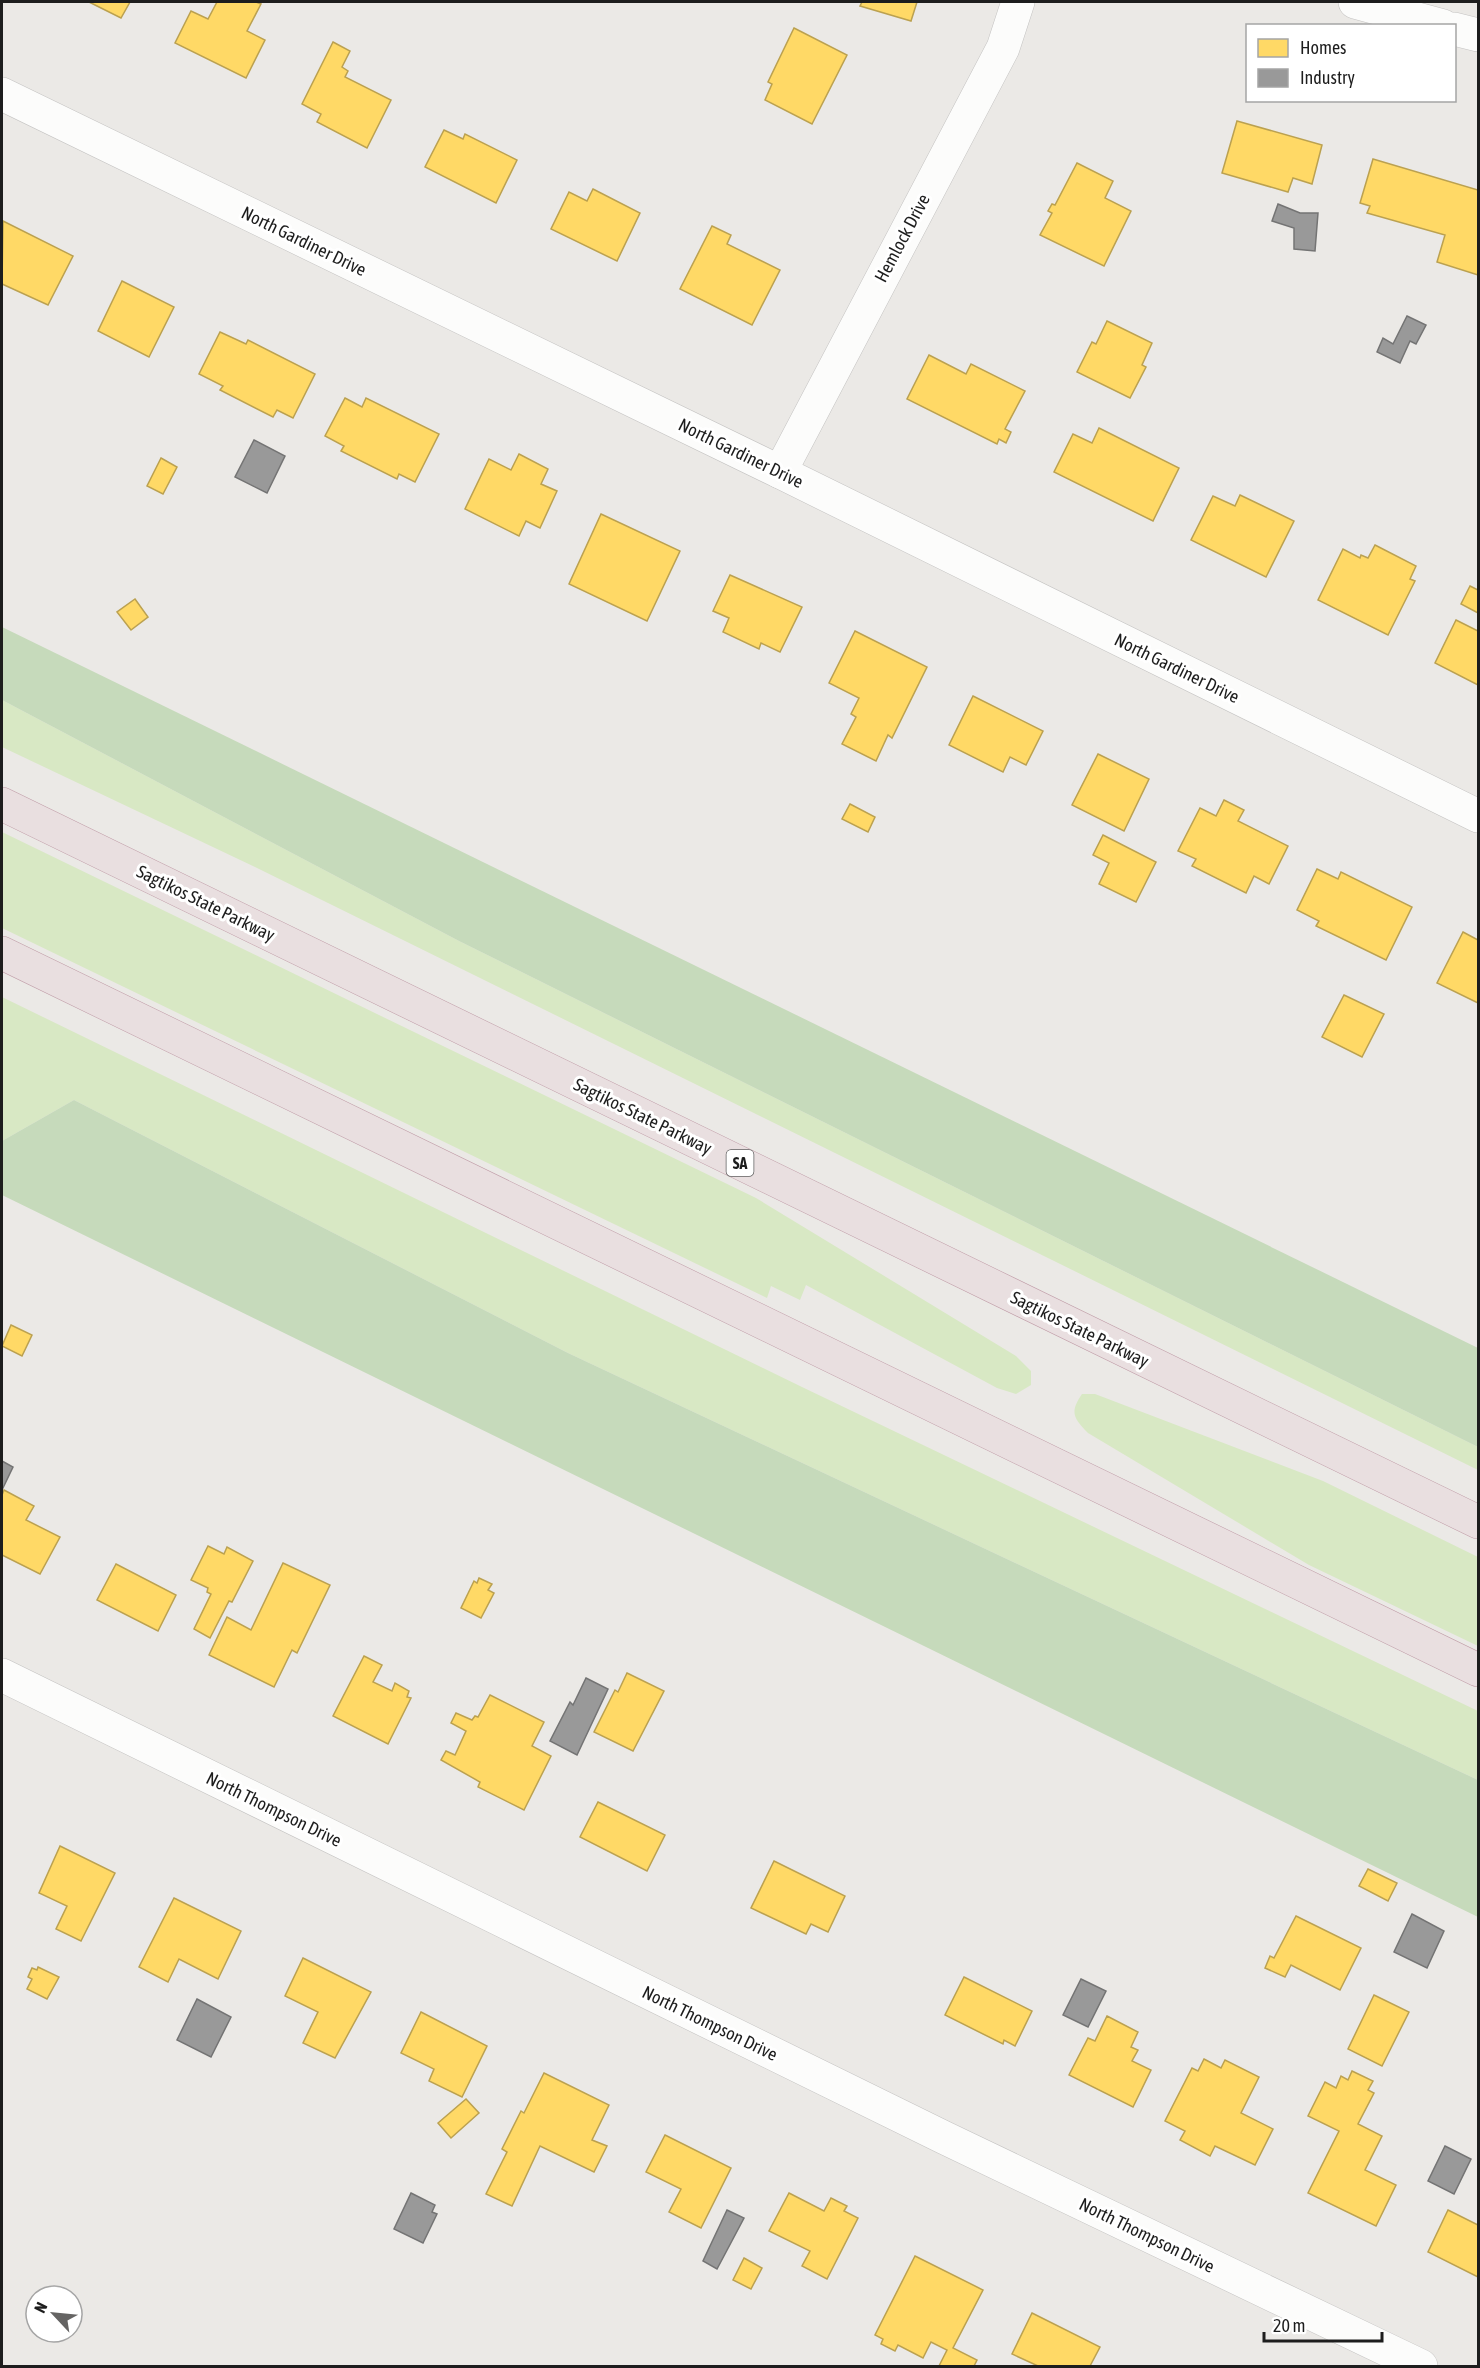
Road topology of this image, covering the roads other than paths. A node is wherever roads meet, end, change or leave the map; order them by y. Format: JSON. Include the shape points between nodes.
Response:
{"nodes":[{"id":1,"x":1018,"y":2,"type":"edge"},
{"id":2,"x":1355,"y":2,"type":"edge"},
{"id":3,"x":1436,"y":24,"type":"edge"},
{"id":4,"x":1456,"y":29,"type":"edge"},
{"id":5,"x":1479,"y":35,"type":"edge"},
{"id":6,"x":2,"y":94,"type":"edge"},
{"id":7,"x":780,"y":472,"type":"junction"},
{"id":8,"x":2,"y":804,"type":"edge"},
{"id":9,"x":1479,"y":816,"type":"edge"},
{"id":10,"x":2,"y":953,"type":"edge"},
{"id":11,"x":1479,"y":1522,"type":"edge"},
{"id":12,"x":1479,"y":1670,"type":"edge"},
{"id":13,"x":2,"y":1675,"type":"edge"},
{"id":14,"x":1421,"y":2367,"type":"edge"}],
"edges":[{"from":1,"to":7,"type":"street","name":"Hemlock Drive","via":[[1003,48]]},
{"from":2,"to":3,"type":"street"},
{"from":4,"to":5,"type":"street"},
{"from":6,"to":7,"type":"street","name":"North Gardiner Drive"},
{"from":7,"to":9,"type":"street","name":"North Gardiner Drive"},
{"from":8,"to":11,"type":"highway","name":"Sagtikos State Parkway","number":"SA"},
{"from":10,"to":12,"type":"highway"},
{"from":13,"to":14,"type":"street","name":"North Thompson Drive","via":[[934,2133]]}]}
